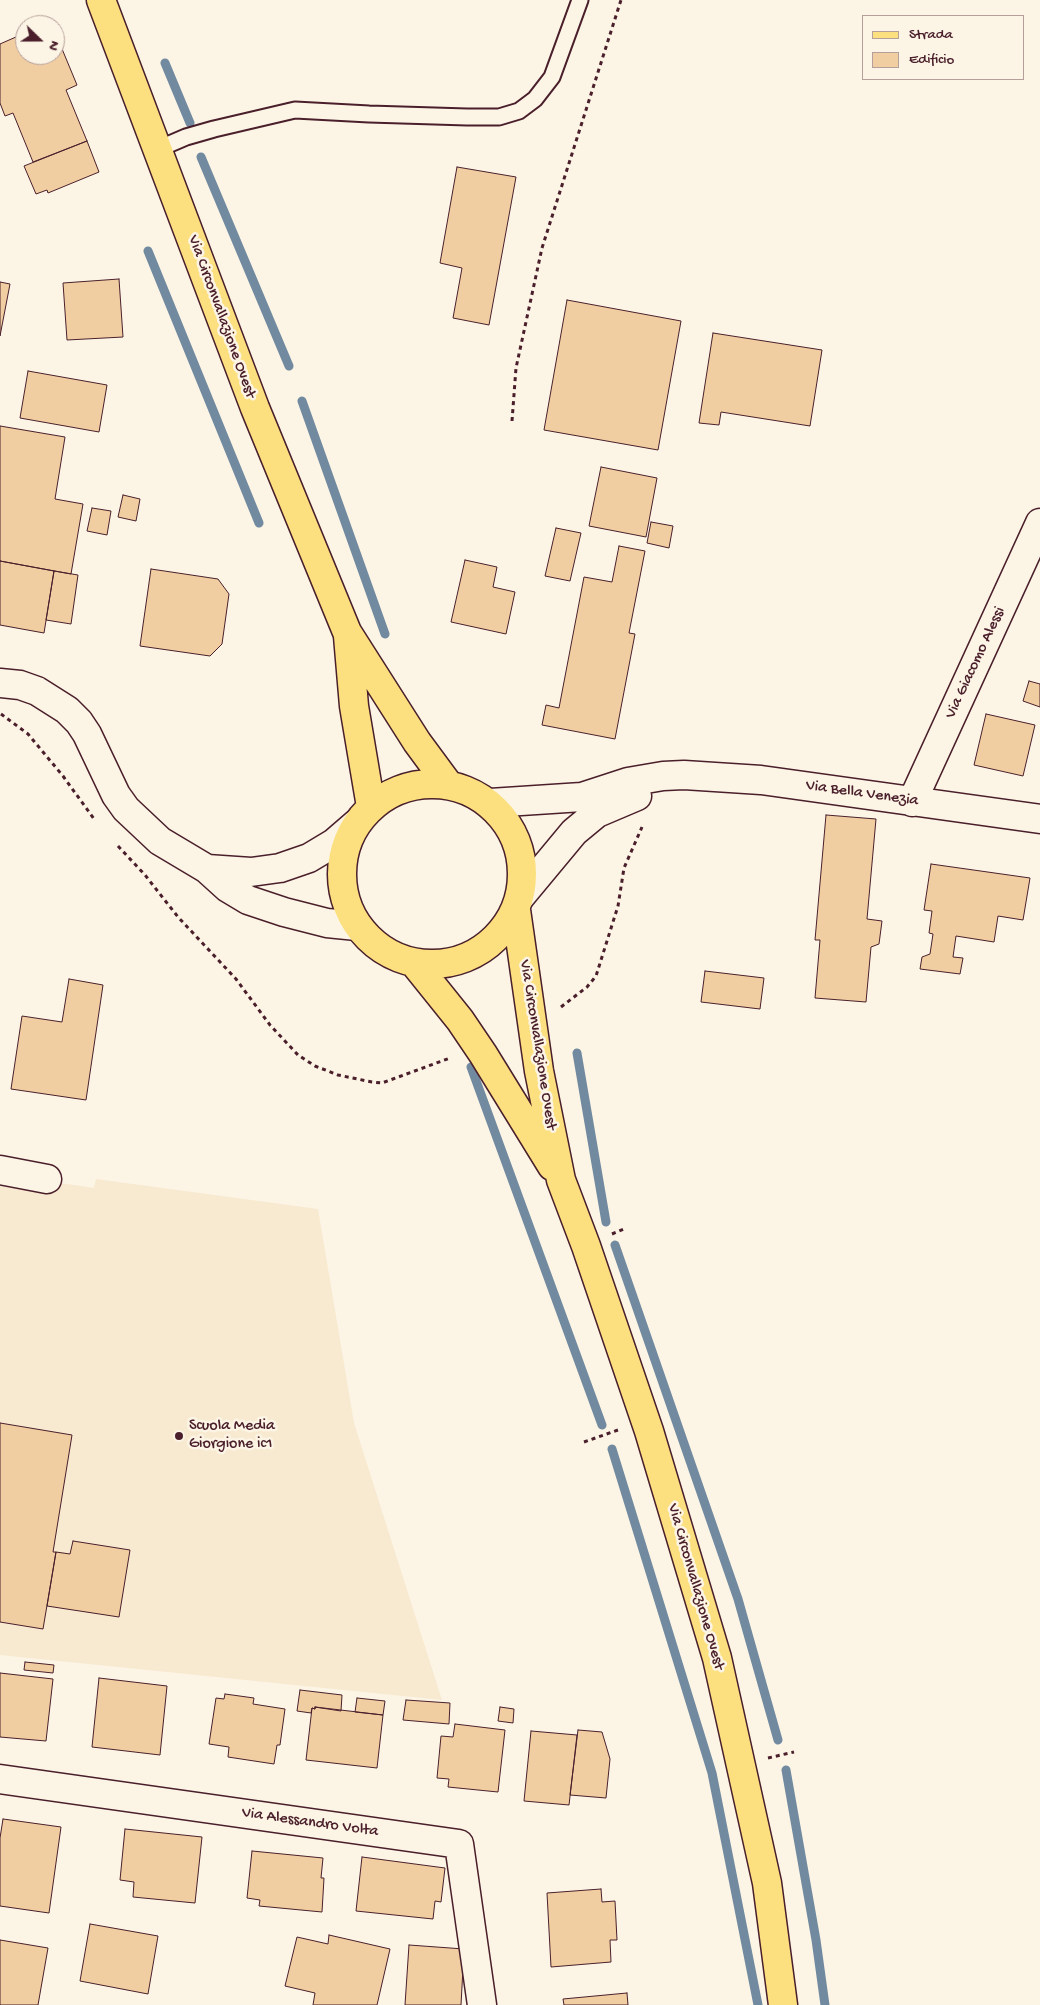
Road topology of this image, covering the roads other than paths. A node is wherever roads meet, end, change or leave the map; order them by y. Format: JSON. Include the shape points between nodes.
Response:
{"nodes":[{"id":1,"x":101,"y":0,"type":"edge"},
{"id":2,"x":580,"y":0,"type":"edge"},
{"id":3,"x":158,"y":149,"type":"junction"},
{"id":4,"x":1040,"y":523,"type":"edge"},
{"id":5,"x":347,"y":632,"type":"junction"},
{"id":6,"x":0,"y":683,"type":"edge"},
{"id":7,"x":684,"y":775,"type":"junction"},
{"id":8,"x":448,"y":784,"type":"junction"},
{"id":9,"x":912,"y":802,"type":"junction"},
{"id":10,"x":490,"y":803,"type":"junction"},
{"id":11,"x":363,"y":815,"type":"junction"},
{"id":12,"x":1040,"y":818,"type":"edge"},
{"id":13,"x":207,"y":869,"type":"junction"},
{"id":14,"x":518,"y":903,"type":"junction"},
{"id":15,"x":357,"y":926,"type":"junction"},
{"id":16,"x":415,"y":964,"type":"junction"},
{"id":17,"x":0,"y":1170,"type":"edge"},
{"id":18,"x":47,"y":1179,"type":"dead end"},
{"id":19,"x":561,"y":1180,"type":"junction"},
{"id":20,"x":0,"y":1779,"type":"edge"},
{"id":21,"x":482,"y":2005,"type":"edge"},
{"id":22,"x":783,"y":2005,"type":"edge"}],
"edges":[{"from":1,"to":3,"type":"main road","name":"Via Circonvallazione Ovest"},
{"from":2,"to":3,"type":"lane","via":[[552,77],[535,99],[518,111],[499,117],[467,117],[295,110],[214,129]]},
{"from":3,"to":5,"type":"main road","name":"Via Circonvallazione Ovest","via":[[255,408]]},
{"from":4,"to":9,"type":"street","name":"Via Giacomo Alessi"},
{"from":5,"to":8,"type":"main road","name":"Via Circonvallazione Ovest","via":[[417,742]]},
{"from":5,"to":11,"type":"main road","name":"Via Circonvallazione Ovest"},
{"from":6,"to":13,"type":"street","via":[[37,691],[67,710],[87,734],[126,810],[160,841]]},
{"from":7,"to":9,"type":"street","name":"Via Bella Venezia","via":[[761,780]]},
{"from":7,"to":10,"type":"street","name":"Via Bella Venezia","via":[[628,782],[582,797]]},
{"from":7,"to":14,"type":"street","name":"Via Bella Venezia","via":[[597,813],[574,832]]},
{"from":8,"to":10,"type":"main road","name":"Via Circonvallazione Ovest","via":[[470,791]]},
{"from":8,"to":11,"type":"main road","name":"Via Circonvallazione Ovest","via":[[421,784],[394,791]]},
{"from":9,"to":12,"type":"street","name":"Via Bella Venezia"},
{"from":10,"to":14,"type":"main road","name":"Via Circonvallazione Ovest","via":[[507,822],[518,846],[523,871]]},
{"from":11,"to":13,"type":"street","via":[[334,843],[308,858],[280,868],[234,872]]},
{"from":11,"to":15,"type":"main road","name":"Via Circonvallazione Ovest","via":[[347,843],[342,864],[342,886],[347,907]]},
{"from":13,"to":15,"type":"street","via":[[248,900],[327,923]]},
{"from":14,"to":16,"type":"main road","name":"Via Circonvallazione Ovest","via":[[499,936],[475,954],[446,964]]},
{"from":14,"to":19,"type":"main road","name":"Via Circonvallazione Ovest","via":[[540,1071]]},
{"from":15,"to":16,"type":"main road","name":"Via Circonvallazione Ovest","via":[[382,950]]},
{"from":16,"to":19,"type":"main road","name":"Via Circonvallazione Ovest","via":[[483,1054]]},
{"from":17,"to":18,"type":"street"},
{"from":19,"to":22,"type":"main road","name":"Via Circonvallazione Ovest","via":[[645,1420],[717,1658],[767,1883]]},
{"from":20,"to":21,"type":"street","name":"Via Alessandro Volta","via":[[459,1844]]}]}
